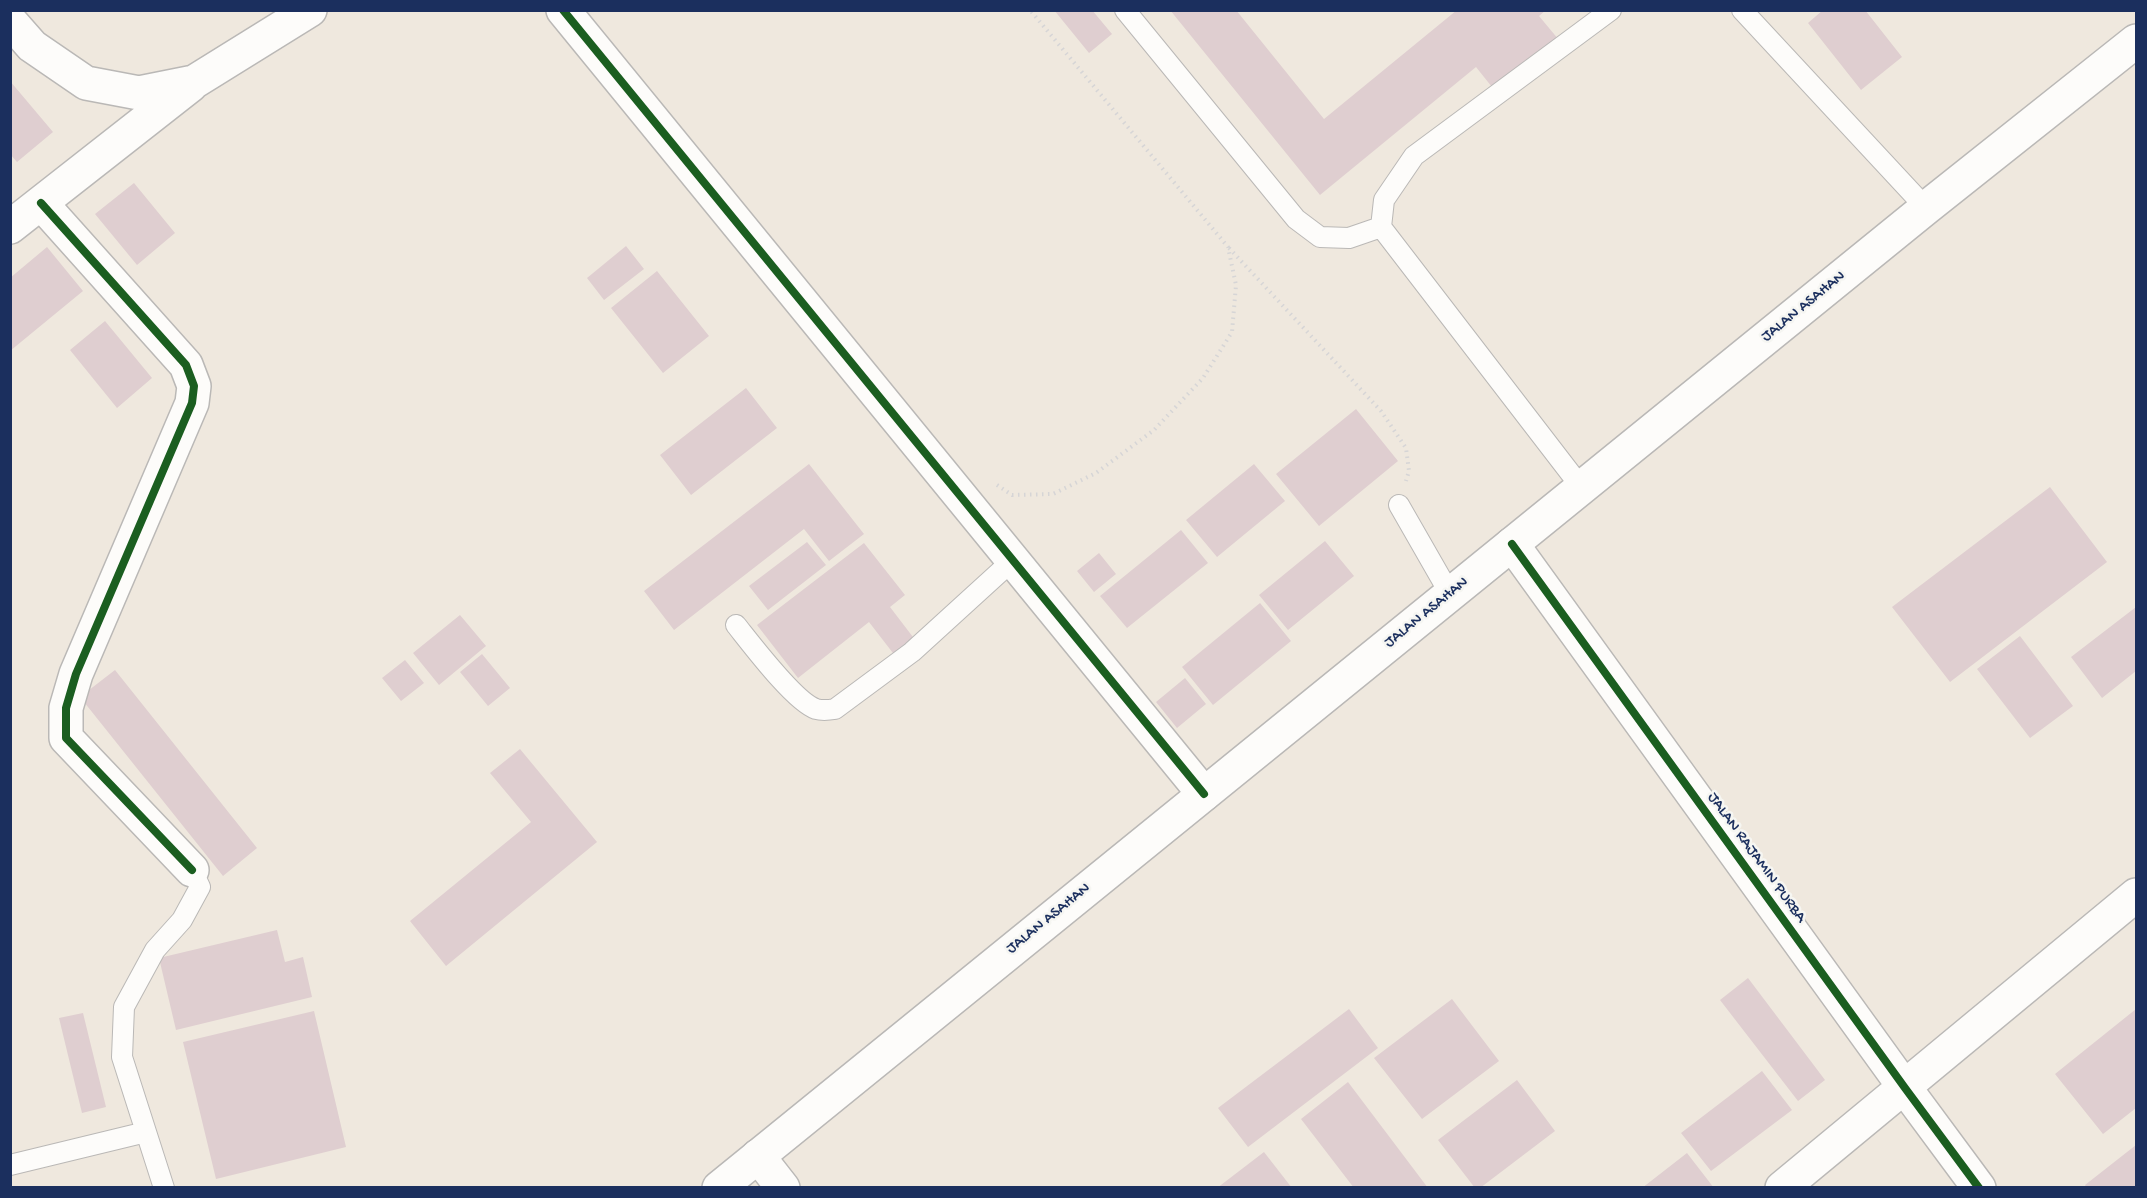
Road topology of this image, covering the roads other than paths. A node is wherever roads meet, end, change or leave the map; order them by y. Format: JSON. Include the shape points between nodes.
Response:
{"nodes":[{"id":1,"x":310,"y":10,"type":"edge"},
{"id":2,"x":563,"y":10,"type":"edge"},
{"id":3,"x":1125,"y":10,"type":"edge"},
{"id":4,"x":1611,"y":10,"type":"edge"},
{"id":5,"x":1742,"y":10,"type":"edge"},
{"id":6,"x":10,"y":21,"type":"edge"},
{"id":7,"x":2136,"y":41,"type":"edge"},
{"id":8,"x":194,"y":82,"type":"junction"},
{"id":9,"x":41,"y":203,"type":"junction"},
{"id":10,"x":1926,"y":208,"type":"junction"},
{"id":11,"x":10,"y":227,"type":"edge"},
{"id":12,"x":1382,"y":227,"type":"junction"},
{"id":13,"x":1581,"y":487,"type":"junction"},
{"id":14,"x":1399,"y":505,"type":"road end"},
{"id":15,"x":1512,"y":544,"type":"junction"},
{"id":16,"x":1013,"y":560,"type":"junction"},
{"id":17,"x":1450,"y":594,"type":"junction"},
{"id":18,"x":736,"y":625,"type":"dead end"},
{"id":19,"x":1204,"y":794,"type":"junction"},
{"id":20,"x":192,"y":870,"type":"joint"},
{"id":21,"x":2136,"y":895,"type":"edge"},
{"id":22,"x":1905,"y":1088,"type":"junction"},
{"id":23,"x":146,"y":1132,"type":"junction"},
{"id":24,"x":758,"y":1156,"type":"junction"},
{"id":25,"x":10,"y":1165,"type":"edge"},
{"id":26,"x":164,"y":1188,"type":"edge"},
{"id":27,"x":719,"y":1188,"type":"edge"},
{"id":28,"x":783,"y":1188,"type":"edge"},
{"id":29,"x":1782,"y":1188,"type":"edge"},
{"id":30,"x":1979,"y":1188,"type":"edge"}],
"edges":[{"from":1,"to":8,"type":"street"},
{"from":2,"to":16,"type":"street"},
{"from":3,"to":12,"type":"lane","via":[[1296,219],[1320,237],[1349,238]]},
{"from":4,"to":12,"type":"lane","via":[[1414,156],[1384,200]]},
{"from":5,"to":10,"type":"lane"},
{"from":6,"to":8,"type":"street","via":[[32,46],[86,83],[139,93]]},
{"from":7,"to":10,"type":"street","name":"JALAN ASAHAN"},
{"from":8,"to":9,"type":"street"},
{"from":9,"to":11,"type":"street"},
{"from":9,"to":20,"type":"street","via":[[186,365],[194,386],[192,403],[76,674],[66,708],[66,738]]},
{"from":10,"to":13,"type":"street","name":"JALAN ASAHAN"},
{"from":12,"to":13,"type":"lane"},
{"from":13,"to":15,"type":"street","name":"JALAN ASAHAN"},
{"from":14,"to":17,"type":"lane"},
{"from":15,"to":17,"type":"street","name":"JALAN ASAHAN"},
{"from":15,"to":22,"type":"street","name":"JALAN RAJAMIN PURBA"},
{"from":16,"to":18,"type":"lane","via":[[912,651],[835,709],[815,709],[798,697]]},
{"from":16,"to":19,"type":"street"},
{"from":17,"to":19,"type":"street","name":"JALAN ASAHAN"},
{"from":19,"to":24,"type":"street","name":"JALAN ASAHAN"},
{"from":20,"to":23,"type":"lane","via":[[200,887],[192,904],[155,950],[124,1007],[122,1056]]},
{"from":21,"to":22,"type":"street"},
{"from":22,"to":29,"type":"street"},
{"from":22,"to":30,"type":"street","name":"JALAN RAJAMIN PURBA"},
{"from":23,"to":25,"type":"lane"},
{"from":23,"to":26,"type":"lane"},
{"from":24,"to":27,"type":"street","name":"JALAN ASAHAN"},
{"from":24,"to":28,"type":"street"}]}
